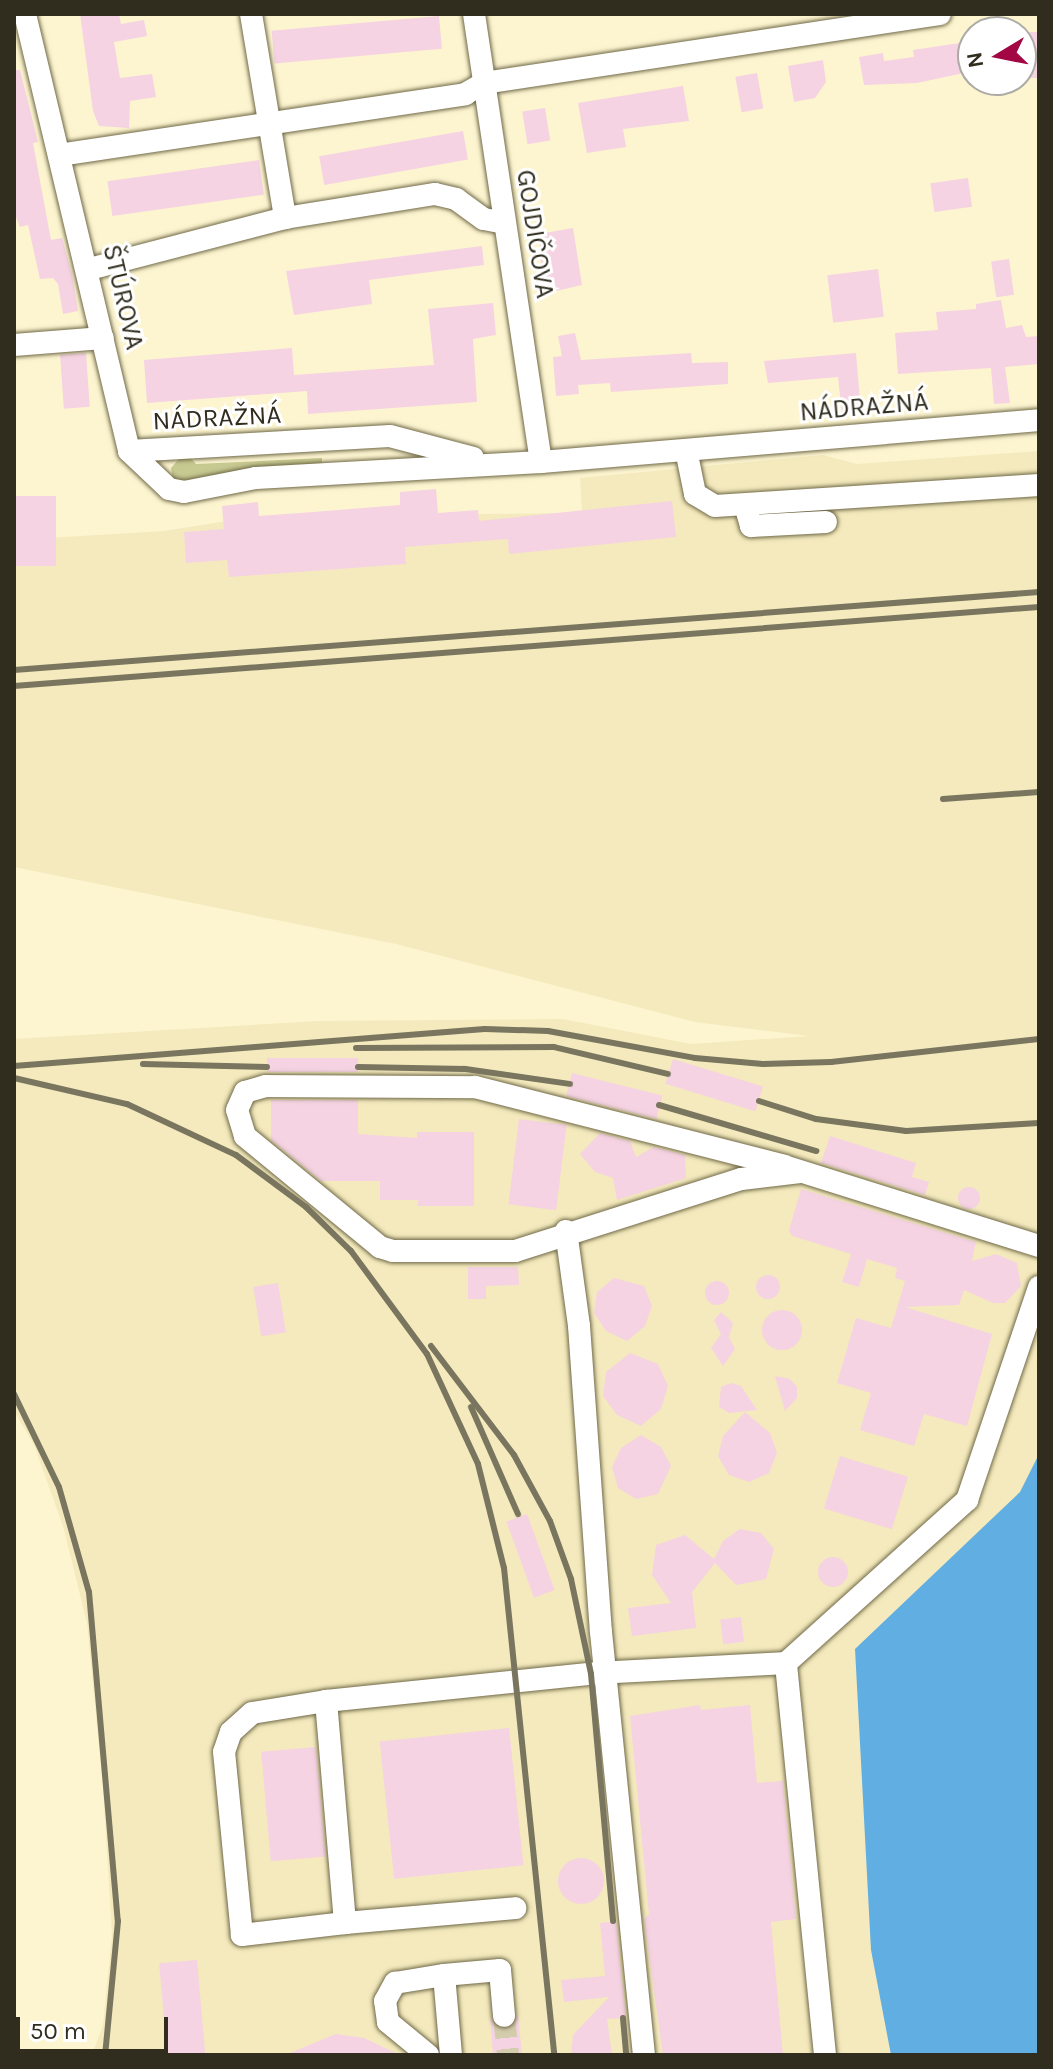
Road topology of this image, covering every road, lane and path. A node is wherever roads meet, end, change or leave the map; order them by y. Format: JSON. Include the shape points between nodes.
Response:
{"nodes":[{"id":1,"x":25,"y":14,"type":"edge"},
{"id":2,"x":251,"y":14,"type":"edge"},
{"id":3,"x":474,"y":14,"type":"edge"},
{"id":4,"x":940,"y":14,"type":"edge"},
{"id":5,"x":887,"y":18,"type":"edge"},
{"id":6,"x":484,"y":83,"type":"junction"},
{"id":7,"x":271,"y":126,"type":"junction"},
{"id":8,"x":59,"y":155,"type":"junction"},
{"id":9,"x":285,"y":218,"type":"junction"},
{"id":10,"x":505,"y":223,"type":"junction"},
{"id":11,"x":89,"y":269,"type":"junction"},
{"id":12,"x":103,"y":338,"type":"junction"},
{"id":13,"x":14,"y":345,"type":"edge"},
{"id":14,"x":1039,"y":420,"type":"edge"},
{"id":15,"x":686,"y":450,"type":"junction"},
{"id":16,"x":129,"y":451,"type":"junction"},
{"id":17,"x":541,"y":462,"type":"junction"},
{"id":18,"x":503,"y":463,"type":"junction"},
{"id":19,"x":1039,"y":485,"type":"edge"},
{"id":20,"x":745,"y":505,"type":"junction"},
{"id":21,"x":826,"y":522,"type":"dead end"},
{"id":22,"x":800,"y":1172,"type":"junction"},
{"id":23,"x":566,"y":1231,"type":"junction"},
{"id":24,"x":1039,"y":1246,"type":"edge"},
{"id":25,"x":1039,"y":1287,"type":"edge"},
{"id":26,"x":786,"y":1663,"type":"junction"},
{"id":27,"x":608,"y":1675,"type":"junction"},
{"id":28,"x":326,"y":1701,"type":"junction"},
{"id":29,"x":515,"y":1908,"type":"dead end"},
{"id":30,"x":345,"y":1923,"type":"junction"},
{"id":31,"x":444,"y":1975,"type":"junction"},
{"id":32,"x":504,"y":2016,"type":"tunnel mouth"},
{"id":33,"x":428,"y":2055,"type":"edge"},
{"id":34,"x":451,"y":2055,"type":"edge"},
{"id":35,"x":644,"y":2055,"type":"edge"},
{"id":36,"x":825,"y":2055,"type":"edge"}],
"edges":[{"from":1,"to":8,"type":"street","name":"ŠTÚROVA"},
{"from":2,"to":7,"type":"street"},
{"from":3,"to":6,"type":"street","name":"GOJDIČOVA"},
{"from":4,"to":5,"type":"street"},
{"from":5,"to":6,"type":"street"},
{"from":6,"to":7,"type":"street","via":[[465,94]]},
{"from":6,"to":10,"type":"street","name":"GOJDIČOVA"},
{"from":7,"to":8,"type":"street"},
{"from":7,"to":9,"type":"street"},
{"from":8,"to":11,"type":"street","name":"ŠTÚROVA"},
{"from":9,"to":10,"type":"street","via":[[435,194],[456,199],[484,219]]},
{"from":9,"to":11,"type":"street"},
{"from":10,"to":17,"type":"street","name":"GOJDIČOVA"},
{"from":11,"to":12,"type":"street","name":"ŠTÚROVA"},
{"from":12,"to":13,"type":"street"},
{"from":12,"to":16,"type":"street","name":"ŠTÚROVA"},
{"from":14,"to":15,"type":"street","name":"NÁDRAŽNÁ"},
{"from":15,"to":17,"type":"street","name":"NÁDRAŽNÁ"},
{"from":15,"to":20,"type":"street","via":[[690,483],[703,503]]},
{"from":16,"to":18,"type":"street","name":"NÁDRAŽNÁ","via":[[390,436]]},
{"from":16,"to":18,"type":"street","name":"NÁDRAŽNÁ","via":[[169,489],[184,492],[256,478]]},
{"from":17,"to":18,"type":"street","name":"NÁDRAŽNÁ"},
{"from":19,"to":20,"type":"street"},
{"from":20,"to":21,"type":"street","via":[[751,526]]},
{"from":22,"to":23,"type":"street","via":[[741,1179]]},
{"from":22,"to":23,"type":"street","via":[[475,1087],[266,1086],[245,1092],[237,1110],[245,1136],[380,1247],[515,1251]]},
{"from":22,"to":24,"type":"street"},
{"from":23,"to":27,"type":"street"},
{"from":25,"to":26,"type":"street","via":[[967,1500]]},
{"from":26,"to":27,"type":"street"},
{"from":26,"to":36,"type":"street"},
{"from":27,"to":28,"type":"street"},
{"from":27,"to":35,"type":"street"},
{"from":28,"to":30,"type":"street"},
{"from":28,"to":30,"type":"street","via":[[252,1713],[231,1732],[224,1752],[242,1935]]},
{"from":29,"to":30,"type":"street"},
{"from":31,"to":32,"type":"street","via":[[500,1970]]},
{"from":31,"to":33,"type":"street","via":[[395,1983],[385,2001],[388,2022]]},
{"from":31,"to":34,"type":"street"}]}
